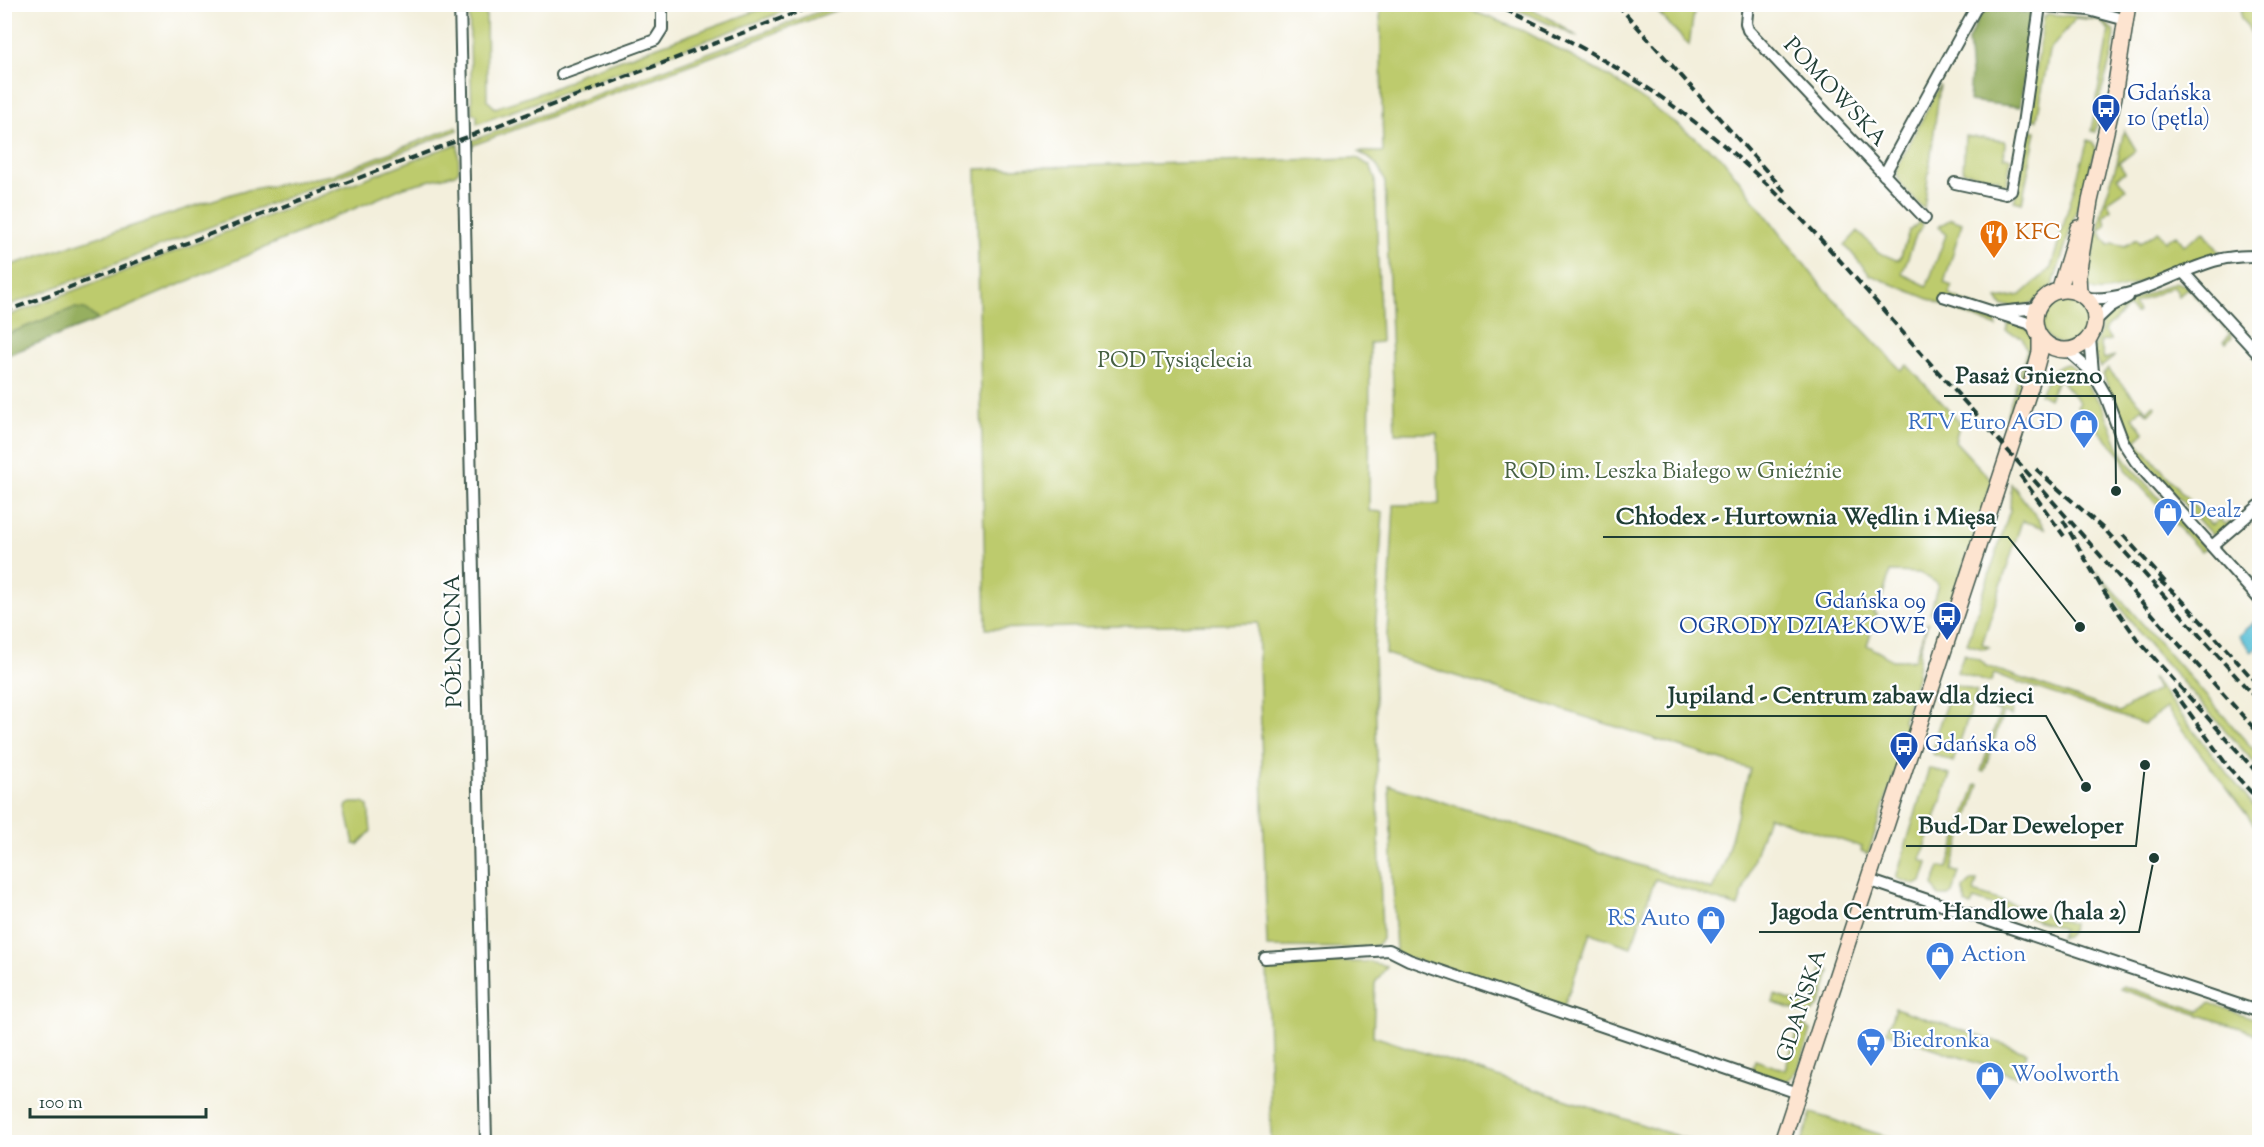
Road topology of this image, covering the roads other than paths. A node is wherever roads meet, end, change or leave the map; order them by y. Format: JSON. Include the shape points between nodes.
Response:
{"nodes":[{"id":1,"x":460,"y":4,"type":"edge"},
{"id":2,"x":662,"y":4,"type":"edge"},
{"id":3,"x":1748,"y":4,"type":"edge"},
{"id":4,"x":1978,"y":4,"type":"edge"},
{"id":5,"x":2024,"y":4,"type":"edge"},
{"id":6,"x":2098,"y":4,"type":"edge"},
{"id":7,"x":2128,"y":4,"type":"edge"},
{"id":8,"x":2040,"y":6,"type":"edge"},
{"id":9,"x":2107,"y":15,"type":"junction"},
{"id":10,"x":2126,"y":20,"type":"junction"},
{"id":11,"x":562,"y":74,"type":"dead end"},
{"id":12,"x":1884,"y":176,"type":"junction"},
{"id":13,"x":1955,"y":183,"type":"dead end"},
{"id":14,"x":2090,"y":201,"type":"junction"},
{"id":15,"x":1925,"y":218,"type":"dead end"},
{"id":16,"x":2259,"y":256,"type":"edge"},
{"id":17,"x":2183,"y":272,"type":"junction"},
{"id":18,"x":2139,"y":290,"type":"junction"},
{"id":19,"x":2059,"y":291,"type":"junction"},
{"id":20,"x":1943,"y":296,"type":"dead end"},
{"id":21,"x":2082,"y":296,"type":"junction"},
{"id":22,"x":2037,"y":308,"type":"junction"},
{"id":23,"x":1996,"y":313,"type":"junction"},
{"id":24,"x":2096,"y":320,"type":"junction"},
{"id":25,"x":2038,"y":334,"type":"junction"},
{"id":26,"x":2090,"y":338,"type":"junction"},
{"id":27,"x":2065,"y":351,"type":"junction"},
{"id":28,"x":2259,"y":356,"type":"edge"},
{"id":29,"x":2092,"y":372,"type":"junction"},
{"id":30,"x":2031,"y":385,"type":"junction"},
{"id":31,"x":2259,"y":506,"type":"edge"},
{"id":32,"x":2212,"y":546,"type":"junction"},
{"id":33,"x":2259,"y":600,"type":"edge"},
{"id":34,"x":1868,"y":880,"type":"junction"},
{"id":35,"x":1264,"y":958,"type":"dead end"},
{"id":36,"x":2259,"y":1012,"type":"edge"},
{"id":37,"x":1798,"y":1093,"type":"junction"},
{"id":38,"x":486,"y":1143,"type":"edge"},
{"id":39,"x":1782,"y":1143,"type":"edge"}],
"edges":[{"from":1,"to":38,"type":"street","name":"PÓŁNOCNA"},
{"from":2,"to":11,"type":"street","via":[[662,29],[655,40]]},
{"from":3,"to":12,"type":"street","name":"POMOWSKA","via":[[1748,30]]},
{"from":4,"to":12,"type":"street","name":"POMOWSKA"},
{"from":5,"to":8,"type":"street"},
{"from":6,"to":9,"type":"street"},
{"from":7,"to":10,"type":"street"},
{"from":8,"to":9,"type":"street"},
{"from":8,"to":13,"type":"street","via":[[2011,191],[2006,194]]},
{"from":9,"to":10,"type":"street"},
{"from":10,"to":14,"type":"street"},
{"from":12,"to":15,"type":"street","name":"POMOWSKA"},
{"from":14,"to":19,"type":"street"},
{"from":14,"to":21,"type":"street","via":[[2078,274]]},
{"from":16,"to":17,"type":"street","via":[[2218,260]]},
{"from":17,"to":18,"type":"street"},
{"from":17,"to":28,"type":"street"},
{"from":18,"to":21,"type":"street","via":[[2106,298]]},
{"from":18,"to":24,"type":"street"},
{"from":19,"to":21,"type":"street","via":[[2069,290]]},
{"from":19,"to":22,"type":"street","via":[[2046,297]]},
{"from":20,"to":23,"type":"street"},
{"from":21,"to":24,"type":"street","via":[[2093,308]]},
{"from":22,"to":23,"type":"street"},
{"from":22,"to":25,"type":"street"},
{"from":23,"to":25,"type":"street","via":[[2028,323]]},
{"from":24,"to":26,"type":"street"},
{"from":25,"to":27,"type":"street","via":[[2054,348]]},
{"from":25,"to":30,"type":"street","name":"GDAŃSKA","via":[[2040,352]]},
{"from":26,"to":27,"type":"street","via":[[2080,347]]},
{"from":26,"to":29,"type":"street"},
{"from":27,"to":29,"type":"street"},
{"from":27,"to":30,"type":"street","name":"GDAŃSKA","via":[[2048,363]]},
{"from":29,"to":32,"type":"street","via":[[2136,462]]},
{"from":30,"to":34,"type":"street","name":"GDAŃSKA"},
{"from":31,"to":32,"type":"street"},
{"from":32,"to":33,"type":"street"},
{"from":34,"to":36,"type":"street"},
{"from":34,"to":37,"type":"street","name":"GDAŃSKA"},
{"from":35,"to":37,"type":"street","name":"GDAŃSKA","via":[[1389,950]]},
{"from":37,"to":39,"type":"street","name":"GDAŃSKA"}]}
